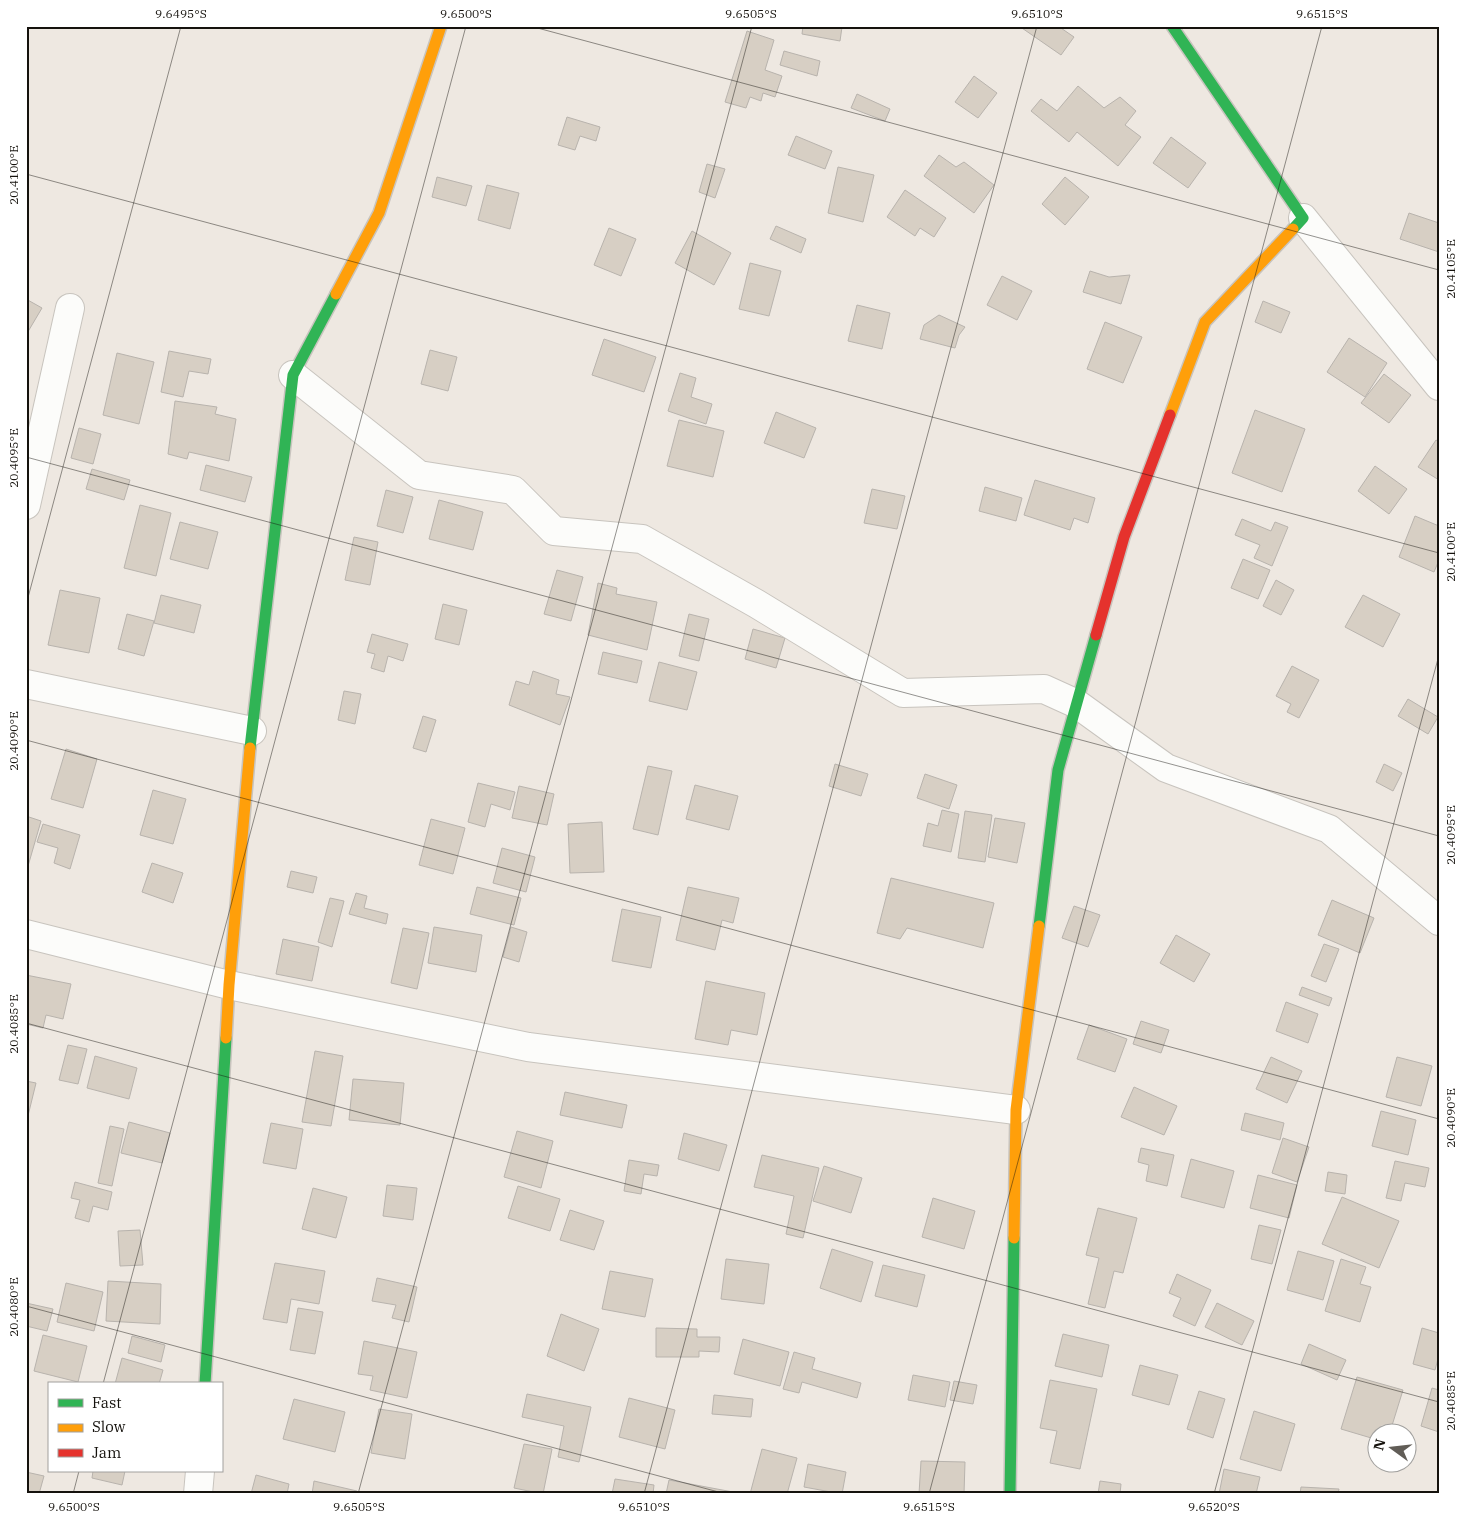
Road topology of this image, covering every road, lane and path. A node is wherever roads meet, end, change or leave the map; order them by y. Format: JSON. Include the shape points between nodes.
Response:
{"nodes":[{"id":1,"x":441,"y":26,"type":"edge"},
{"id":2,"x":1172,"y":26,"type":"edge"},
{"id":3,"x":1303,"y":218,"type":"junction"},
{"id":4,"x":70,"y":308,"type":"dead end"},
{"id":5,"x":293,"y":375,"type":"junction"},
{"id":6,"x":1439,"y":386,"type":"edge"},
{"id":7,"x":26,"y":505,"type":"edge"},
{"id":8,"x":26,"y":684,"type":"edge"},
{"id":9,"x":1076,"y":704,"type":"junction"},
{"id":10,"x":252,"y":731,"type":"junction"},
{"id":11,"x":1439,"y":921,"type":"edge"},
{"id":12,"x":26,"y":934,"type":"edge"},
{"id":13,"x":229,"y":985,"type":"junction"},
{"id":14,"x":1016,"y":1110,"type":"junction"},
{"id":15,"x":205,"y":1382,"type":"edge"},
{"id":16,"x":200,"y":1472,"type":"edge"},
{"id":17,"x":198,"y":1494,"type":"edge"},
{"id":18,"x":1010,"y":1494,"type":"edge"}],
"edges":[{"from":1,"to":5,"type":"street","via":[[379,213]]},
{"from":2,"to":3,"type":"street"},
{"from":3,"to":6,"type":"street"},
{"from":3,"to":9,"type":"street","via":[[1205,322],[1124,537]]},
{"from":4,"to":7,"type":"street"},
{"from":5,"to":9,"type":"street","via":[[419,475],[513,490],[554,531],[642,539],[903,693],[1044,689]]},
{"from":5,"to":10,"type":"street"},
{"from":8,"to":10,"type":"street"},
{"from":9,"to":11,"type":"street","via":[[1166,768],[1329,829]]},
{"from":9,"to":14,"type":"street","via":[[1058,770]]},
{"from":10,"to":13,"type":"street"},
{"from":12,"to":13,"type":"street"},
{"from":13,"to":14,"type":"street","via":[[528,1047]]},
{"from":13,"to":15,"type":"street"},
{"from":14,"to":18,"type":"street"},
{"from":16,"to":17,"type":"street"}]}
